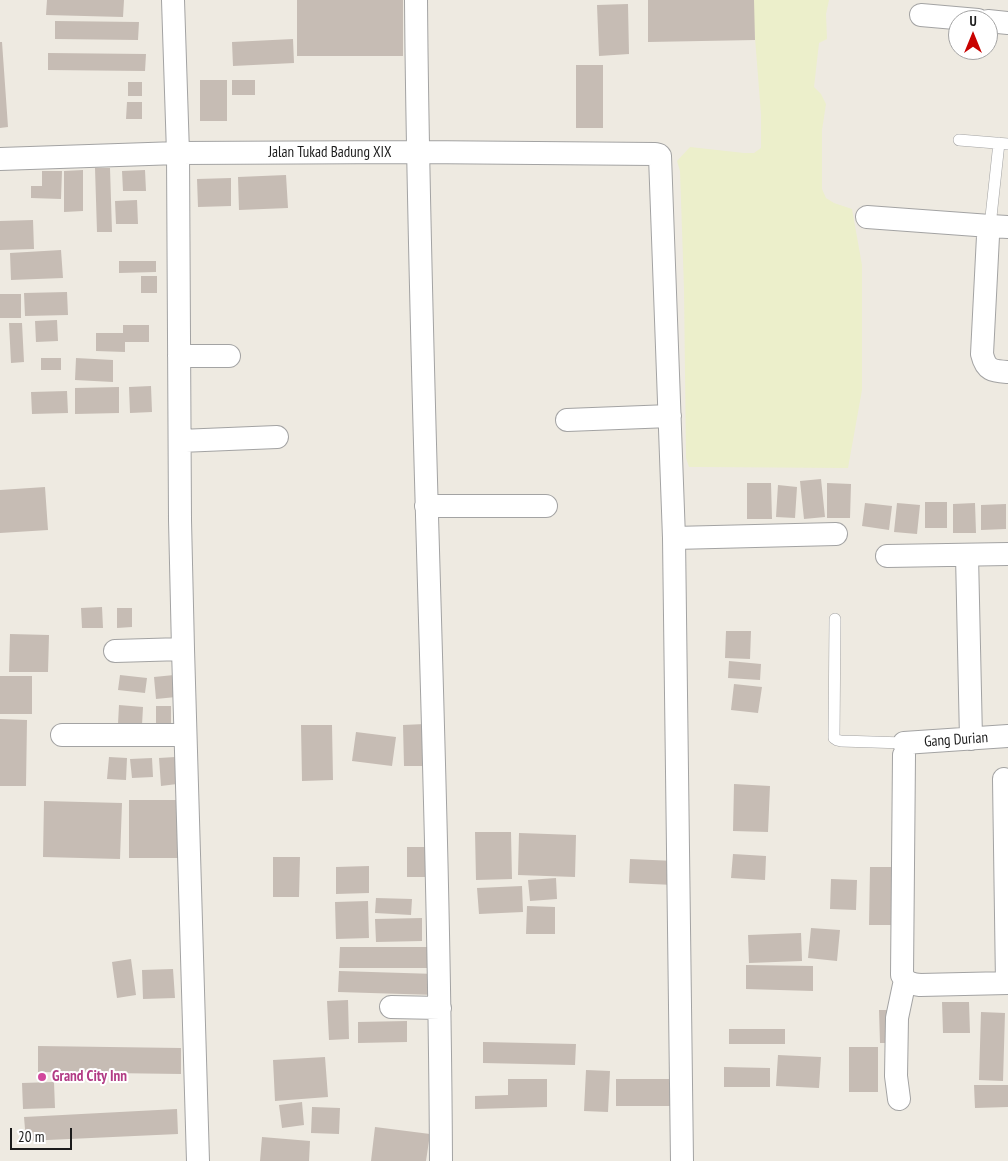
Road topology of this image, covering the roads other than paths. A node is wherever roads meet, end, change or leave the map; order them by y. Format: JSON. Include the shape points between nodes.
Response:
{"nodes":[{"id":1,"x":174,"y":0,"type":"edge"},
{"id":2,"x":416,"y":0,"type":"edge"},
{"id":3,"x":921,"y":15,"type":"dead end"},
{"id":4,"x":948,"y":17,"type":"edge"},
{"id":5,"x":959,"y":140,"type":"dead end"},
{"id":6,"x":1004,"y":143,"type":"edge"},
{"id":7,"x":417,"y":152,"type":"junction"},
{"id":8,"x":178,"y":153,"type":"junction"},
{"id":9,"x":0,"y":159,"type":"edge"},
{"id":10,"x":867,"y":217,"type":"dead end"},
{"id":11,"x":999,"y":226,"type":"edge"},
{"id":12,"x":180,"y":356,"type":"junction"},
{"id":13,"x":230,"y":356,"type":"dead end"},
{"id":14,"x":1008,"y":372,"type":"edge"},
{"id":15,"x":670,"y":416,"type":"junction"},
{"id":16,"x":567,"y":420,"type":"dead end"},
{"id":17,"x":277,"y":437,"type":"dead end"},
{"id":18,"x":180,"y":441,"type":"junction"},
{"id":19,"x":426,"y":506,"type":"junction"},
{"id":20,"x":546,"y":506,"type":"dead end"},
{"id":21,"x":836,"y":534,"type":"dead end"},
{"id":22,"x":674,"y":538,"type":"junction"},
{"id":23,"x":1008,"y":554,"type":"edge"},
{"id":24,"x":967,"y":555,"type":"junction"},
{"id":25,"x":887,"y":556,"type":"dead end"},
{"id":26,"x":835,"y":619,"type":"dead end"},
{"id":27,"x":183,"y":649,"type":"junction"},
{"id":28,"x":115,"y":651,"type":"dead end"},
{"id":29,"x":62,"y":735,"type":"dead end"},
{"id":30,"x":185,"y":735,"type":"junction"},
{"id":31,"x":1008,"y":736,"type":"edge"},
{"id":32,"x":971,"y":739,"type":"junction"},
{"id":33,"x":904,"y":749,"type":"junction"},
{"id":34,"x":1004,"y":779,"type":"dead end"},
{"id":35,"x":905,"y":980,"type":"junction"},
{"id":36,"x":1008,"y":983,"type":"edge"},
{"id":37,"x":391,"y":1007,"type":"dead end"},
{"id":38,"x":440,"y":1008,"type":"junction"},
{"id":39,"x":899,"y":1099,"type":"dead end"},
{"id":40,"x":198,"y":1161,"type":"edge"},
{"id":41,"x":441,"y":1161,"type":"edge"},
{"id":42,"x":682,"y":1161,"type":"edge"}],
"edges":[{"from":1,"to":8,"type":"street"},
{"from":2,"to":7,"type":"street"},
{"from":3,"to":4,"type":"street"},
{"from":5,"to":6,"type":"lane"},
{"from":6,"to":11,"type":"lane"},
{"from":7,"to":8,"type":"street","name":"Jalan Tukad Badung XIX"},
{"from":7,"to":15,"type":"street","name":"Jalan Tukad Badung XIX","via":[[659,155]]},
{"from":7,"to":19,"type":"street"},
{"from":8,"to":9,"type":"street","name":"Jalan Tukad Badung XIX"},
{"from":8,"to":12,"type":"street"},
{"from":10,"to":11,"type":"street"},
{"from":11,"to":14,"type":"street","via":[[988,236],[982,354],[989,368]]},
{"from":12,"to":13,"type":"street"},
{"from":12,"to":18,"type":"street"},
{"from":15,"to":16,"type":"street"},
{"from":15,"to":22,"type":"street"},
{"from":17,"to":18,"type":"street"},
{"from":18,"to":27,"type":"street"},
{"from":19,"to":20,"type":"street"},
{"from":19,"to":38,"type":"street"},
{"from":21,"to":22,"type":"street"},
{"from":22,"to":42,"type":"street"},
{"from":23,"to":24,"type":"street"},
{"from":24,"to":25,"type":"street"},
{"from":24,"to":32,"type":"street"},
{"from":26,"to":33,"type":"lane","via":[[834,738]]},
{"from":27,"to":28,"type":"street"},
{"from":27,"to":30,"type":"street"},
{"from":29,"to":30,"type":"street"},
{"from":30,"to":40,"type":"street"},
{"from":31,"to":32,"type":"street","name":"Gang Durian"},
{"from":32,"to":33,"type":"street","name":"Gang Durian"},
{"from":33,"to":35,"type":"street","via":[[902,975]]},
{"from":34,"to":36,"type":"street"},
{"from":35,"to":36,"type":"street","via":[[920,985]]},
{"from":35,"to":39,"type":"street","via":[[897,1018]]},
{"from":37,"to":38,"type":"street"},
{"from":38,"to":41,"type":"street"}]}
